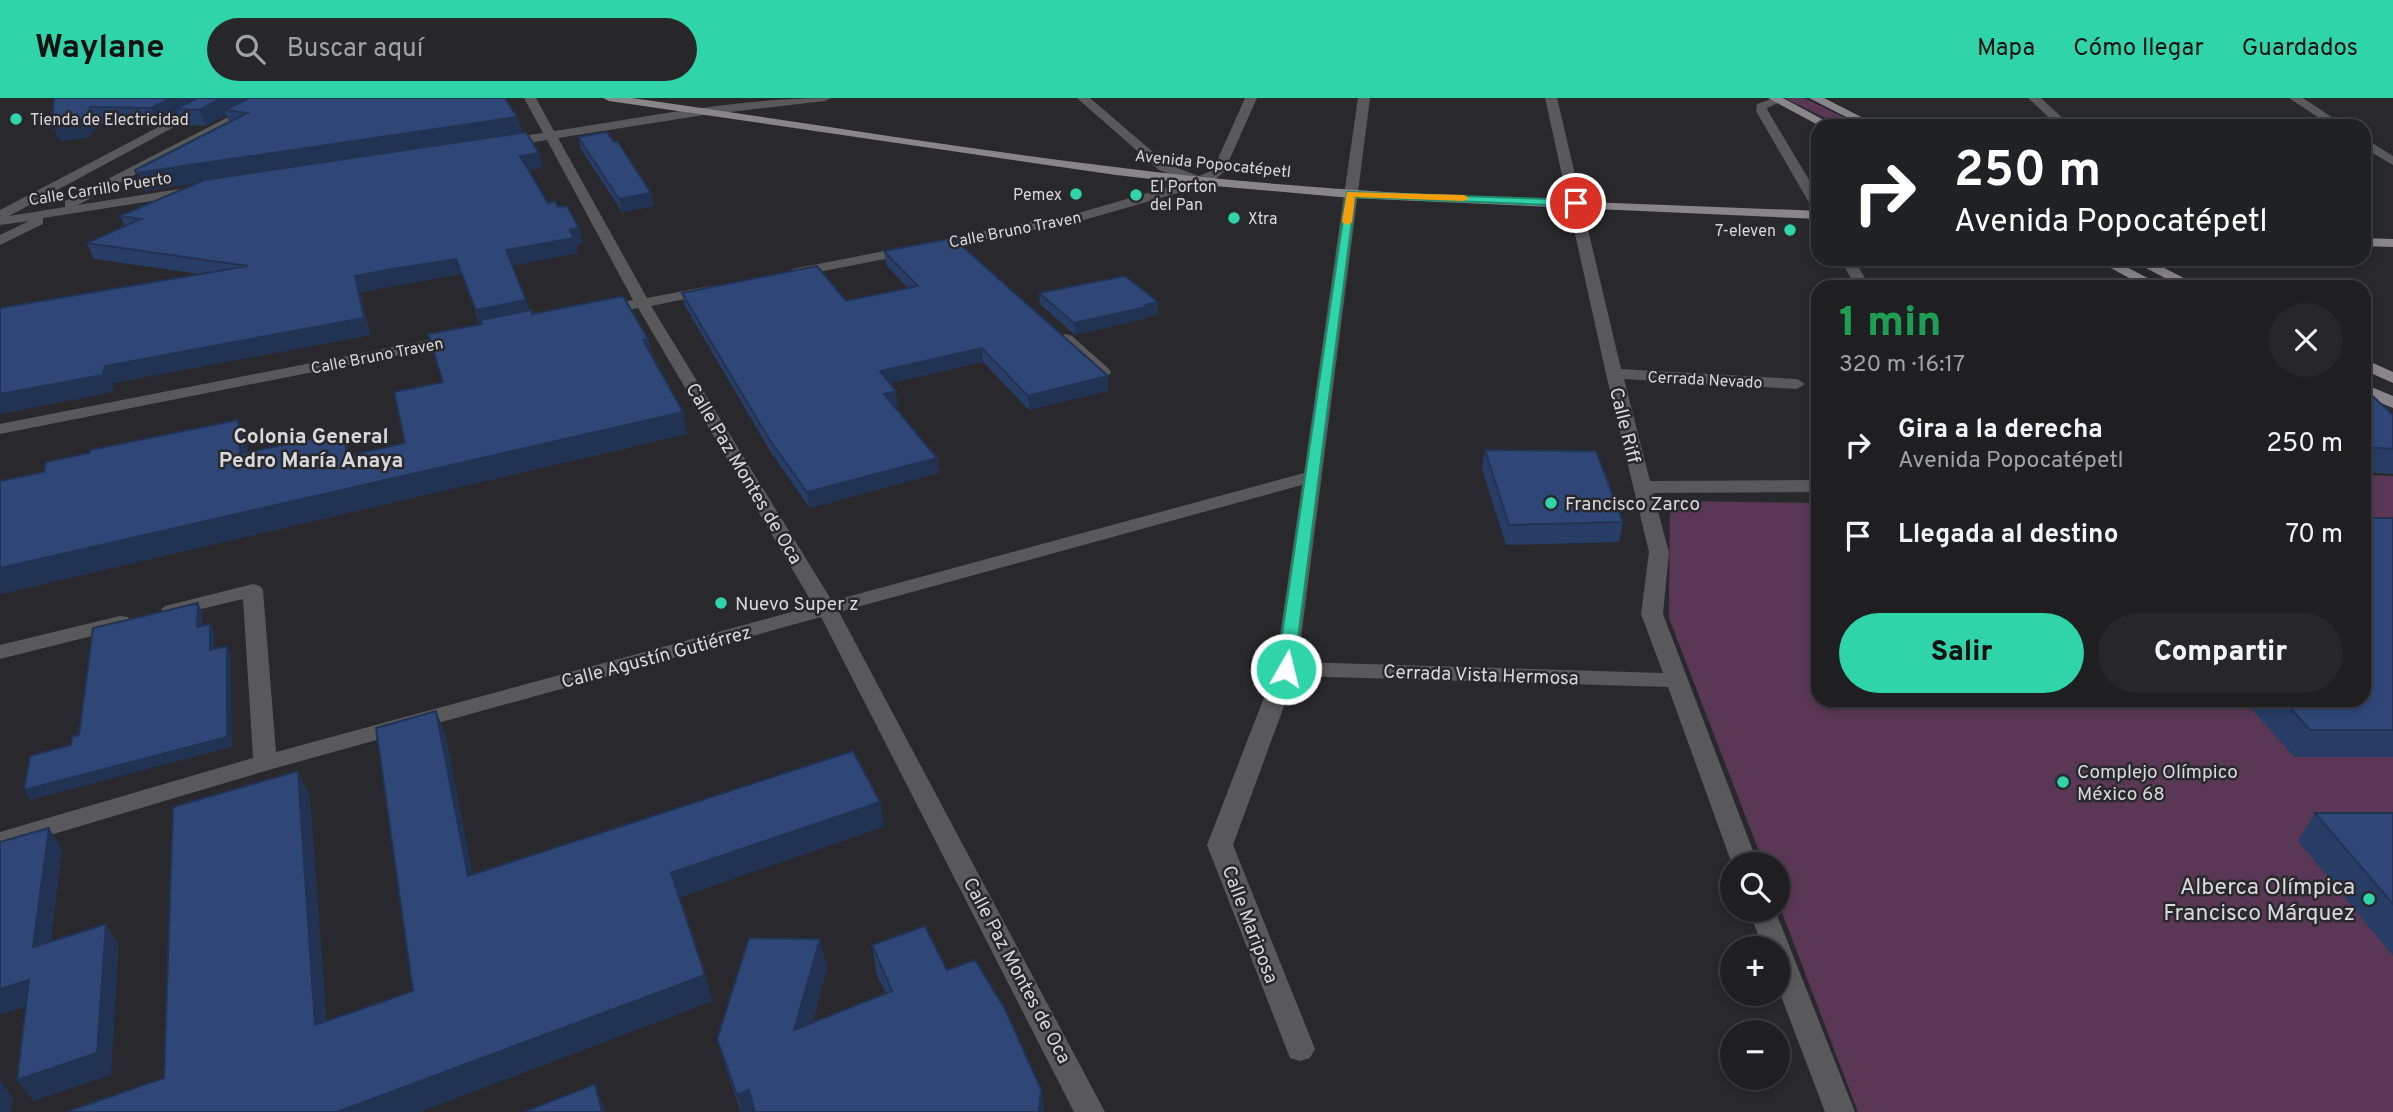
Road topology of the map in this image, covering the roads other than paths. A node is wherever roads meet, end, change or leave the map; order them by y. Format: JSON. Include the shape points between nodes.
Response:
{"nodes":[{"id":1,"x":222,"y":98,"type":"edge"},
{"id":2,"x":273,"y":98,"type":"edge"},
{"id":3,"x":530,"y":98,"type":"edge"},
{"id":4,"x":609,"y":98,"type":"edge"},
{"id":5,"x":825,"y":98,"type":"edge"},
{"id":6,"x":1083,"y":98,"type":"edge"},
{"id":7,"x":1251,"y":98,"type":"edge"},
{"id":8,"x":1364,"y":98,"type":"edge"},
{"id":9,"x":1551,"y":98,"type":"edge"},
{"id":10,"x":1815,"y":98,"type":"edge"},
{"id":11,"x":2034,"y":98,"type":"edge"},
{"id":12,"x":2295,"y":98,"type":"edge"},
{"id":13,"x":1776,"y":99,"type":"edge"},
{"id":14,"x":704,"y":113,"type":"junction"},
{"id":15,"x":1815,"y":119,"type":"edge"},
{"id":16,"x":1858,"y":119,"type":"edge"},
{"id":17,"x":2057,"y":119,"type":"edge"},
{"id":18,"x":2328,"y":119,"type":"edge"},
{"id":19,"x":553,"y":135,"type":"junction"},
{"id":20,"x":485,"y":146,"type":"edge"},
{"id":21,"x":2371,"y":147,"type":"edge"},
{"id":22,"x":2393,"y":161,"type":"edge"},
{"id":23,"x":1204,"y":181,"type":"junction"},
{"id":24,"x":215,"y":188,"type":"edge"},
{"id":25,"x":1351,"y":194,"type":"junction"},
{"id":26,"x":1811,"y":194,"type":"edge"},
{"id":27,"x":1576,"y":203,"type":"junction"},
{"id":28,"x":53,"y":213,"type":"junction"},
{"id":29,"x":0,"y":215,"type":"edge"},
{"id":30,"x":1811,"y":215,"type":"edge"},
{"id":31,"x":0,"y":221,"type":"edge"},
{"id":32,"x":955,"y":240,"type":"junction"},
{"id":33,"x":0,"y":241,"type":"edge"},
{"id":34,"x":2371,"y":242,"type":"edge"},
{"id":35,"x":2393,"y":243,"type":"edge"},
{"id":36,"x":975,"y":258,"type":"edge"},
{"id":37,"x":2117,"y":266,"type":"edge"},
{"id":38,"x":2150,"y":266,"type":"edge"},
{"id":39,"x":2163,"y":266,"type":"edge"},
{"id":40,"x":778,"y":276,"type":"edge"},
{"id":41,"x":2144,"y":280,"type":"edge"},
{"id":42,"x":2180,"y":280,"type":"edge"},
{"id":43,"x":2192,"y":280,"type":"edge"},
{"id":44,"x":724,"y":287,"type":"edge"},
{"id":45,"x":642,"y":303,"type":"junction"},
{"id":46,"x":588,"y":314,"type":"edge"},
{"id":47,"x":1054,"y":328,"type":"edge"},
{"id":48,"x":479,"y":335,"type":"edge"},
{"id":49,"x":2371,"y":367,"type":"edge"},
{"id":50,"x":1103,"y":372,"type":"edge"},
{"id":51,"x":1614,"y":374,"type":"junction"},
{"id":52,"x":2393,"y":378,"type":"edge"},
{"id":53,"x":1797,"y":384,"type":"dead end"},
{"id":54,"x":2371,"y":392,"type":"edge"},
{"id":55,"x":2393,"y":403,"type":"edge"},
{"id":56,"x":0,"y":429,"type":"edge"},
{"id":57,"x":1312,"y":476,"type":"junction"},
{"id":58,"x":1811,"y":486,"type":"edge"},
{"id":59,"x":1642,"y":487,"type":"junction"},
{"id":60,"x":827,"y":609,"type":"junction"},
{"id":61,"x":0,"y":652,"type":"edge"},
{"id":62,"x":1286,"y":669,"type":"junction"},
{"id":63,"x":1675,"y":680,"type":"junction"},
{"id":64,"x":265,"y":763,"type":"junction"},
{"id":65,"x":0,"y":841,"type":"edge"},
{"id":66,"x":1740,"y":852,"type":"edge"},
{"id":67,"x":1790,"y":981,"type":"edge"},
{"id":68,"x":1300,"y":1049,"type":"dead end"},
{"id":69,"x":1090,"y":1112,"type":"edge"},
{"id":70,"x":1840,"y":1112,"type":"edge"}],
"edges":[{"from":1,"to":29,"type":"street"},
{"from":2,"to":28,"type":"street"},
{"from":3,"to":19,"type":"street","name":"Calle Paz Montes de Oca"},
{"from":4,"to":14,"type":"main road","name":"Avenida Popocatépetl"},
{"from":5,"to":14,"type":"street"},
{"from":6,"to":23,"type":"street","via":[[1163,167]]},
{"from":7,"to":23,"type":"street","via":[[1218,172]]},
{"from":8,"to":25,"type":"street","name":"Calle Mariposa"},
{"from":9,"to":27,"type":"street","name":"Calle Riff"},
{"from":10,"to":16,"type":"main road"},
{"from":11,"to":17,"type":"street"},
{"from":12,"to":18,"type":"street"},
{"from":13,"to":15,"type":"main road"},
{"from":13,"to":26,"type":"street","via":[[1761,106],[1762,111]]},
{"from":14,"to":19,"type":"street"},
{"from":14,"to":23,"type":"main road","name":"Avenida Popocatépetl"},
{"from":19,"to":20,"type":"street"},
{"from":19,"to":45,"type":"street","name":"Calle Paz Montes de Oca"},
{"from":21,"to":22,"type":"street"},
{"from":23,"to":25,"type":"main road","name":"Avenida Popocatépetl"},
{"from":23,"to":32,"type":"street","name":"Calle Bruno Traven","via":[[1107,211]]},
{"from":24,"to":28,"type":"street","name":"Calle Carrillo Puerto"},
{"from":25,"to":27,"type":"main road","name":"Avenida Popocatépetl"},
{"from":25,"to":57,"type":"street","name":"Calle Mariposa"},
{"from":27,"to":30,"type":"main road","name":"Avenida Popocatépetl"},
{"from":27,"to":51,"type":"street","name":"Calle Riff"},
{"from":28,"to":31,"type":"street","name":"Calle Carrillo Puerto"},
{"from":28,"to":33,"type":"street"},
{"from":32,"to":36,"type":"street"},
{"from":32,"to":40,"type":"street","name":"Calle Bruno Traven"},
{"from":34,"to":35,"type":"main road"},
{"from":37,"to":41,"type":"main road"},
{"from":38,"to":42,"type":"main road"},
{"from":39,"to":43,"type":"main road"},
{"from":44,"to":45,"type":"street"},
{"from":45,"to":46,"type":"street"},
{"from":45,"to":60,"type":"street","name":"Calle Paz Montes de Oca"},
{"from":47,"to":50,"type":"street"},
{"from":48,"to":56,"type":"street","name":"Calle Bruno Traven"},
{"from":49,"to":52,"type":"main road"},
{"from":51,"to":53,"type":"street","name":"Cerrada Nevado"},
{"from":51,"to":59,"type":"street","name":"Calle Riff"},
{"from":54,"to":55,"type":"main road"},
{"from":57,"to":60,"type":"street","name":"Calle Agustín Gutiérrez"},
{"from":57,"to":62,"type":"street","name":"Calle Mariposa"},
{"from":58,"to":59,"type":"street"},
{"from":59,"to":63,"type":"street","name":"Calle Riff","via":[[1659,552],[1652,614]]},
{"from":60,"to":64,"type":"street","name":"Calle Agustín Gutiérrez"},
{"from":60,"to":69,"type":"street","name":"Calle Paz Montes de Oca"},
{"from":61,"to":64,"type":"street","via":[[253,590]]},
{"from":62,"to":63,"type":"street","name":"Cerrada Vista Hermosa"},
{"from":62,"to":68,"type":"street","name":"Calle Mariposa","via":[[1220,845]]},
{"from":63,"to":66,"type":"street","name":"Calle Riff"},
{"from":64,"to":65,"type":"street","name":"Calle Agustín Gutiérrez"},
{"from":67,"to":70,"type":"street"}]}
